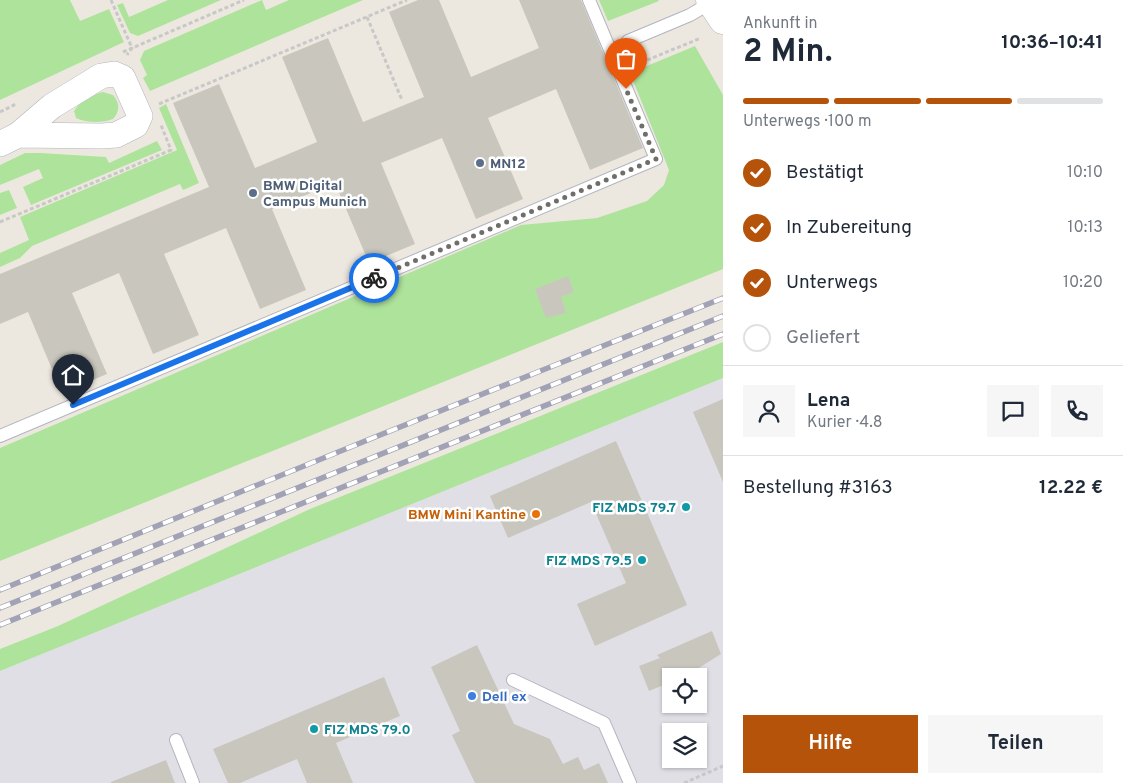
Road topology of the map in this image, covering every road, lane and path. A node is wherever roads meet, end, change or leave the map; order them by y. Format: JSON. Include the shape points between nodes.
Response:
{"nodes":[{"id":1,"x":111,"y":0,"type":"edge"},
{"id":2,"x":244,"y":0,"type":"edge"},
{"id":3,"x":408,"y":0,"type":"edge"},
{"id":4,"x":589,"y":0,"type":"edge"},
{"id":5,"x":715,"y":6,"type":"edge"},
{"id":6,"x":367,"y":17,"type":"junction"},
{"id":7,"x":701,"y":38,"type":"dead end"},
{"id":8,"x":628,"y":41,"type":"dead end"},
{"id":9,"x":132,"y":48,"type":"junction"},
{"id":10,"x":619,"y":71,"type":"junction"},
{"id":11,"x":114,"y":74,"type":"junction"},
{"id":12,"x":402,"y":100,"type":"dead end"},
{"id":13,"x":146,"y":111,"type":"junction"},
{"id":14,"x":9,"y":140,"type":"edge"},
{"id":15,"x":0,"y":222,"type":"edge"},
{"id":16,"x":0,"y":436,"type":"edge"},
{"id":17,"x":512,"y":680,"type":"dead end"},
{"id":18,"x":176,"y":740,"type":"dead end"},
{"id":19,"x":723,"y":766,"type":"edge"},
{"id":20,"x":193,"y":783,"type":"edge"},
{"id":21,"x":630,"y":783,"type":"edge"},
{"id":22,"x":684,"y":783,"type":"edge"}],
"edges":[{"from":1,"to":9,"type":"path"},
{"from":2,"to":9,"type":"path"},
{"from":3,"to":6,"type":"path"},
{"from":4,"to":10,"type":"lane"},
{"from":5,"to":8,"type":"lane"},
{"from":6,"to":12,"type":"path"},
{"from":6,"to":13,"type":"path"},
{"from":7,"to":10,"type":"path"},
{"from":9,"to":11,"type":"path"},
{"from":10,"to":16,"type":"lane","via":[[656,159]]},
{"from":11,"to":13,"type":"street","via":[[123,78]]},
{"from":11,"to":14,"type":"street","via":[[101,76],[52,106]]},
{"from":13,"to":14,"type":"street","via":[[136,125],[116,134]]},
{"from":13,"to":15,"type":"path","via":[[171,150]]},
{"from":17,"to":21,"type":"lane","via":[[604,723]]},
{"from":18,"to":20,"type":"lane"},
{"from":19,"to":22,"type":"path"}]}
